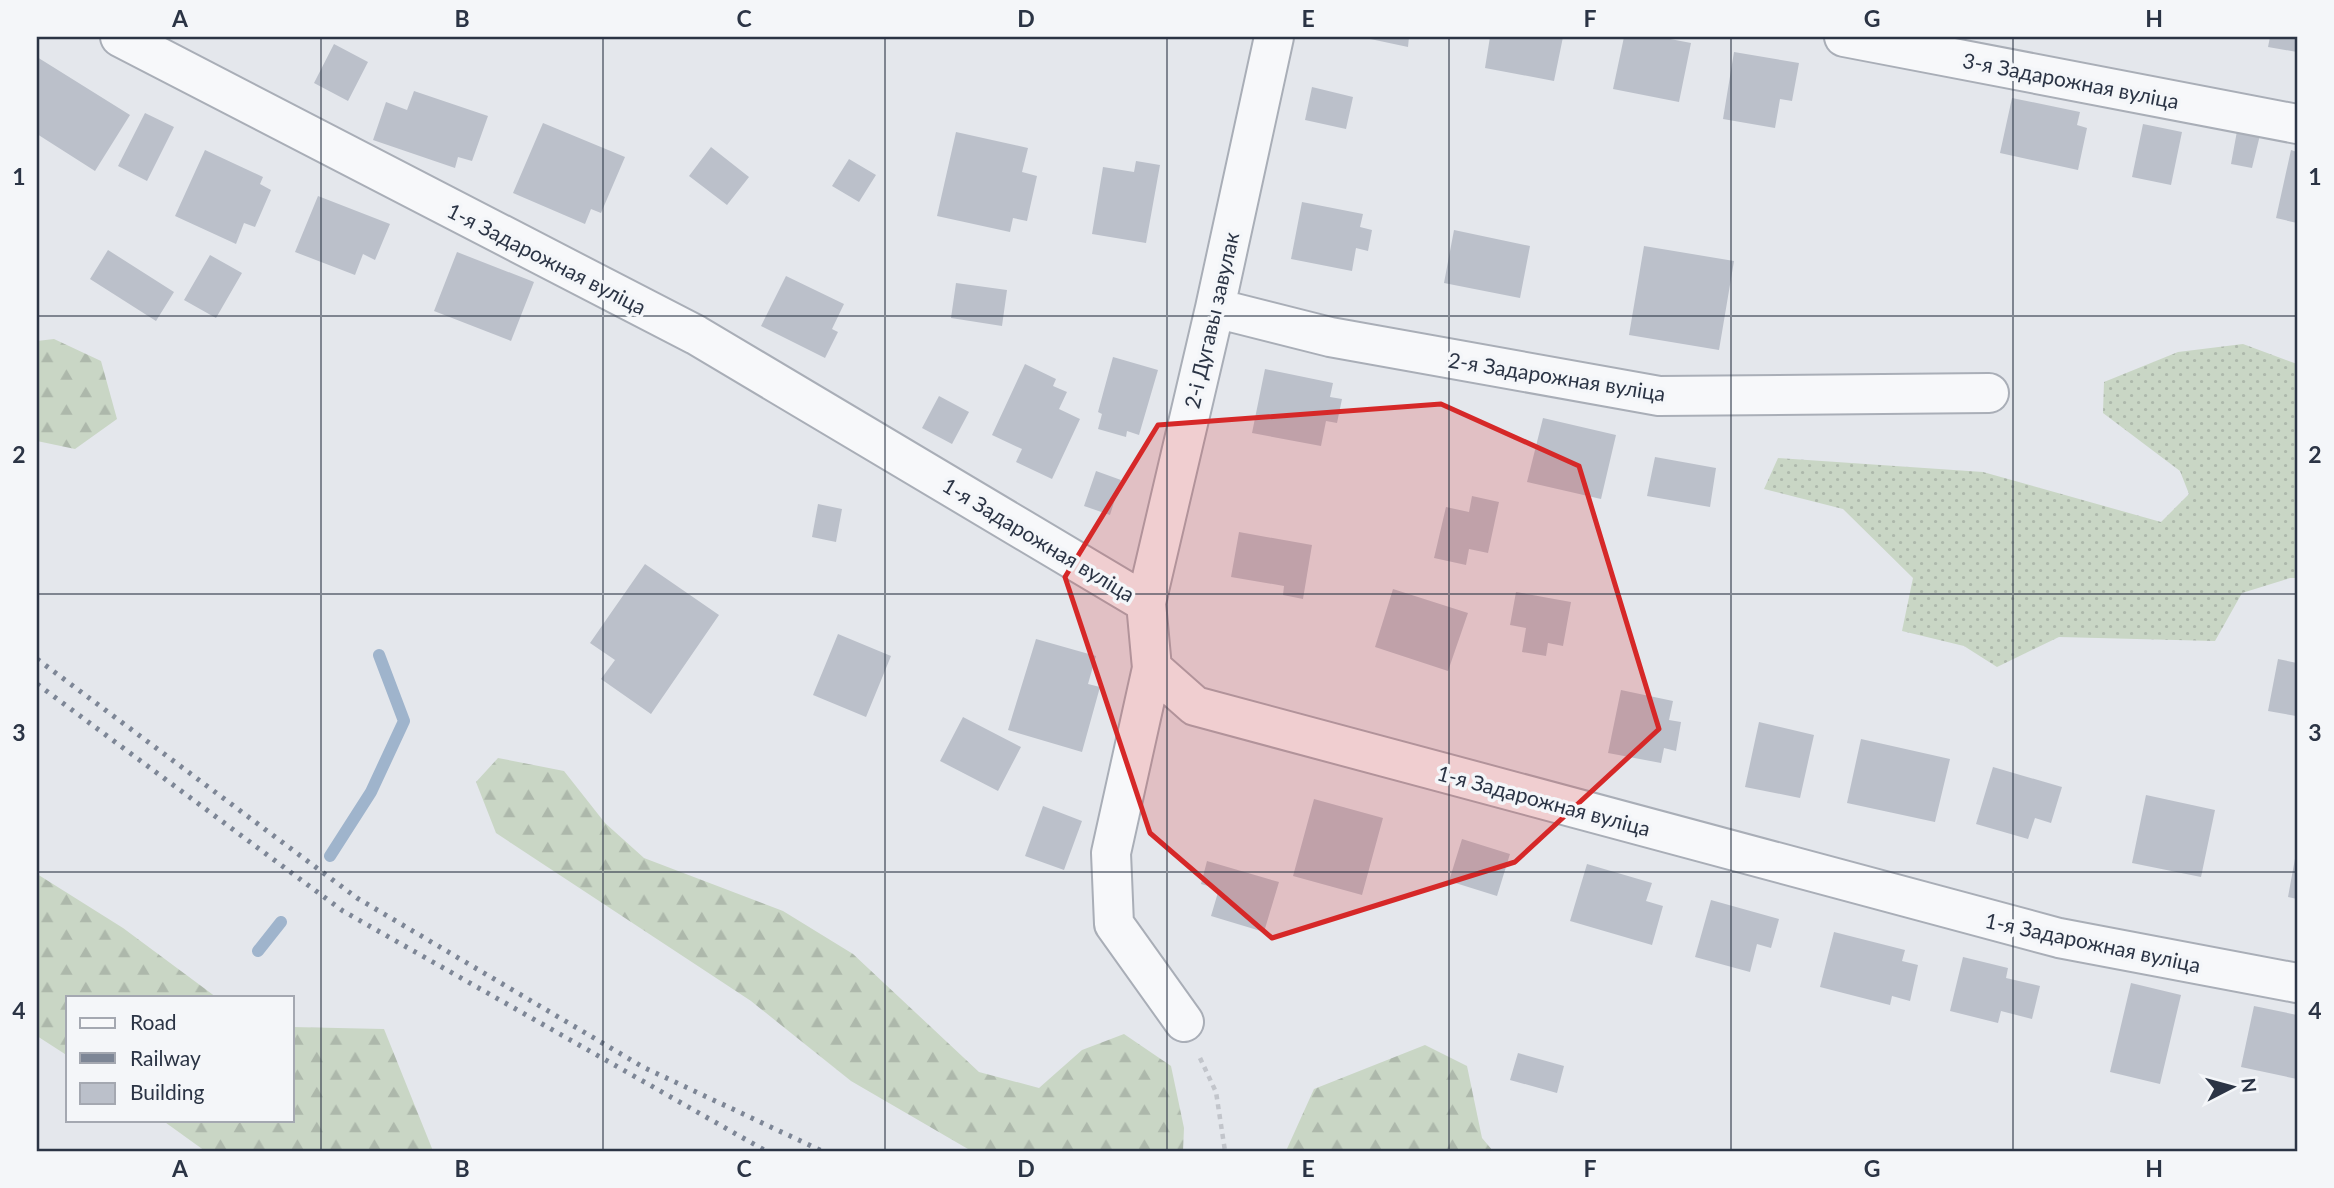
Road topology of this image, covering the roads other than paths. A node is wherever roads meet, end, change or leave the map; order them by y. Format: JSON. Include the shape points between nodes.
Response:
{"nodes":[{"id":1,"x":120,"y":37,"type":"edge"},
{"id":2,"x":1274,"y":37,"type":"edge"},
{"id":3,"x":1844,"y":37,"type":"edge"},
{"id":4,"x":2297,"y":124,"type":"edge"},
{"id":5,"x":1215,"y":308,"type":"junction"},
{"id":6,"x":1989,"y":393,"type":"dead end"},
{"id":7,"x":1146,"y":603,"type":"junction"},
{"id":8,"x":1152,"y":668,"type":"junction"},
{"id":9,"x":2297,"y":983,"type":"edge"},
{"id":10,"x":1184,"y":1022,"type":"road end"}],
"edges":[{"from":1,"to":7,"type":"street","name":"1-я Задарожная вуліца","via":[[696,335]]},
{"from":2,"to":5,"type":"street","name":"2-і Дугавы завулак"},
{"from":3,"to":4,"type":"street","name":"3-я Задарожная вуліца"},
{"from":5,"to":6,"type":"street","name":"2-я Задарожная вуліца","via":[[1330,337],[1659,396]]},
{"from":5,"to":7,"type":"street","name":"2-і Дугавы завулак"},
{"from":7,"to":8,"type":"street","name":"1-я Задарожная вуліца"},
{"from":8,"to":9,"type":"street","name":"1-я Задарожная вуліца","via":[[1195,706],[2059,938]]},
{"from":8,"to":10,"type":"street","via":[[1111,853],[1114,925]]}]}
